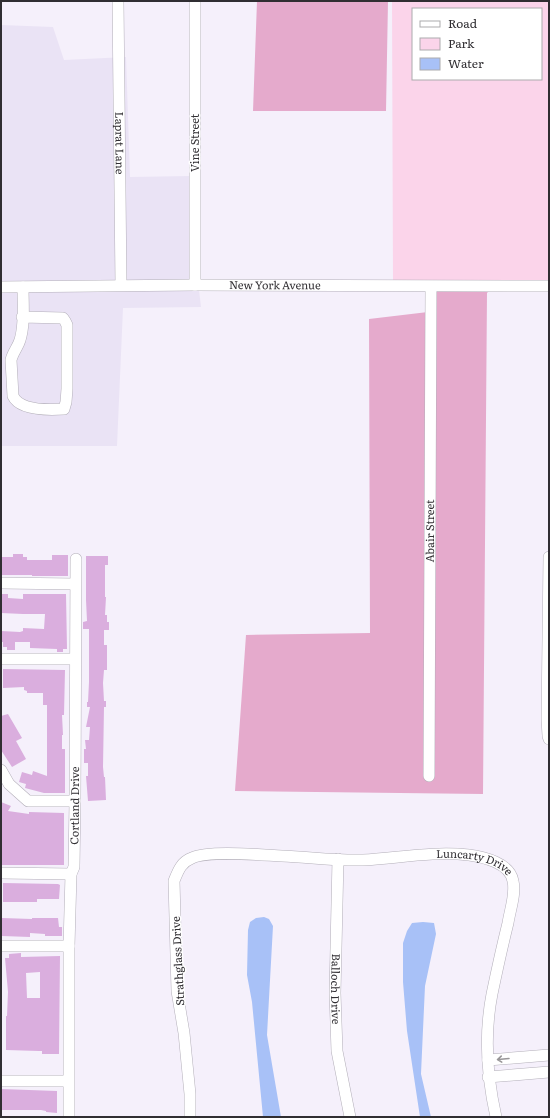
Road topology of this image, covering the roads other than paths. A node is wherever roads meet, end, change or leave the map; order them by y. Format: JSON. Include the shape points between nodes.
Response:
{"nodes":[{"id":1,"x":118,"y":1,"type":"edge"},
{"id":2,"x":195,"y":1,"type":"edge"},
{"id":3,"x":121,"y":285,"type":"junction"},
{"id":4,"x":195,"y":285,"type":"junction"},
{"id":5,"x":549,"y":286,"type":"edge"},
{"id":6,"x":1,"y":287,"type":"edge"},
{"id":7,"x":23,"y":287,"type":"junction"},
{"id":8,"x":431,"y":287,"type":"junction"},
{"id":9,"x":22,"y":317,"type":"junction"},
{"id":10,"x":549,"y":557,"type":"edge"},
{"id":11,"x":76,"y":559,"type":"dead end"},
{"id":12,"x":1,"y":583,"type":"edge"},
{"id":13,"x":75,"y":584,"type":"junction"},
{"id":14,"x":1,"y":659,"type":"edge"},
{"id":15,"x":75,"y":659,"type":"junction"},
{"id":16,"x":549,"y":739,"type":"edge"},
{"id":17,"x":1,"y":770,"type":"edge"},
{"id":18,"x":429,"y":776,"type":"dead end"},
{"id":19,"x":75,"y":801,"type":"junction"},
{"id":20,"x":190,"y":858,"type":"joint"},
{"id":21,"x":338,"y":859,"type":"junction"},
{"id":22,"x":1,"y":874,"type":"edge"},
{"id":23,"x":71,"y":874,"type":"junction"},
{"id":24,"x":1,"y":946,"type":"edge"},
{"id":25,"x":69,"y":946,"type":"junction"},
{"id":26,"x":549,"y":1055,"type":"edge"},
{"id":27,"x":533,"y":1056,"type":"junction"},
{"id":28,"x":488,"y":1060,"type":"junction"},
{"id":29,"x":549,"y":1072,"type":"edge"},
{"id":30,"x":534,"y":1073,"type":"junction"},
{"id":31,"x":488,"y":1077,"type":"junction"},
{"id":32,"x":1,"y":1081,"type":"edge"},
{"id":33,"x":68,"y":1081,"type":"junction"},
{"id":34,"x":69,"y":1117,"type":"edge"},
{"id":35,"x":190,"y":1117,"type":"edge"},
{"id":36,"x":350,"y":1117,"type":"edge"},
{"id":37,"x":496,"y":1117,"type":"edge"}],
"edges":[{"from":1,"to":3,"type":"street","name":"Laprat Lane"},
{"from":2,"to":4,"type":"street","name":"Vine Street"},
{"from":3,"to":4,"type":"street","name":"New York Avenue"},
{"from":3,"to":7,"type":"street","name":"New York Avenue"},
{"from":4,"to":8,"type":"street","name":"New York Avenue"},
{"from":5,"to":8,"type":"street","name":"New York Avenue"},
{"from":6,"to":7,"type":"street","name":"New York Avenue"},
{"from":7,"to":9,"type":"street"},
{"from":8,"to":18,"type":"street","name":"Abair Street"},
{"from":9,"to":9,"type":"street","via":[[20,340],[11,360],[15,401],[32,408],[64,409],[67,389],[66,321],[63,318]]},
{"from":10,"to":16,"type":"street"},
{"from":11,"to":13,"type":"street","name":"Cortland Drive"},
{"from":12,"to":13,"type":"street"},
{"from":13,"to":15,"type":"street","name":"Cortland Drive"},
{"from":14,"to":15,"type":"street"},
{"from":15,"to":19,"type":"street","name":"Cortland Drive"},
{"from":17,"to":19,"type":"street","via":[[9,784],[28,801]]},
{"from":19,"to":23,"type":"street","name":"Cortland Drive","via":[[74,866]]},
{"from":20,"to":21,"type":"street","name":"Luncarty Drive","via":[[201,854],[240,854]]},
{"from":20,"to":35,"type":"street","name":"Strathglass Drive","via":[[178,870],[174,881],[177,992],[184,1033]]},
{"from":21,"to":28,"type":"street","name":"Luncarty Drive","via":[[470,855],[494,861],[506,868],[513,880],[513,895],[492,996]]},
{"from":21,"to":36,"type":"street","name":"Balloch Drive","via":[[335,993],[337,1050]]},
{"from":22,"to":23,"type":"street"},
{"from":23,"to":25,"type":"street","name":"Cortland Drive"},
{"from":24,"to":25,"type":"street"},
{"from":25,"to":33,"type":"street","name":"Cortland Drive"},
{"from":26,"to":27,"type":"street"},
{"from":27,"to":28,"type":"street","one_way":true},
{"from":27,"to":30,"type":"street"},
{"from":28,"to":31,"type":"street","name":"Luncarty Drive"},
{"from":29,"to":30,"type":"street"},
{"from":30,"to":31,"type":"street"},
{"from":31,"to":37,"type":"street","name":"Luncarty Drive"},
{"from":32,"to":33,"type":"street"},
{"from":33,"to":34,"type":"street","name":"Cortland Drive"}]}
